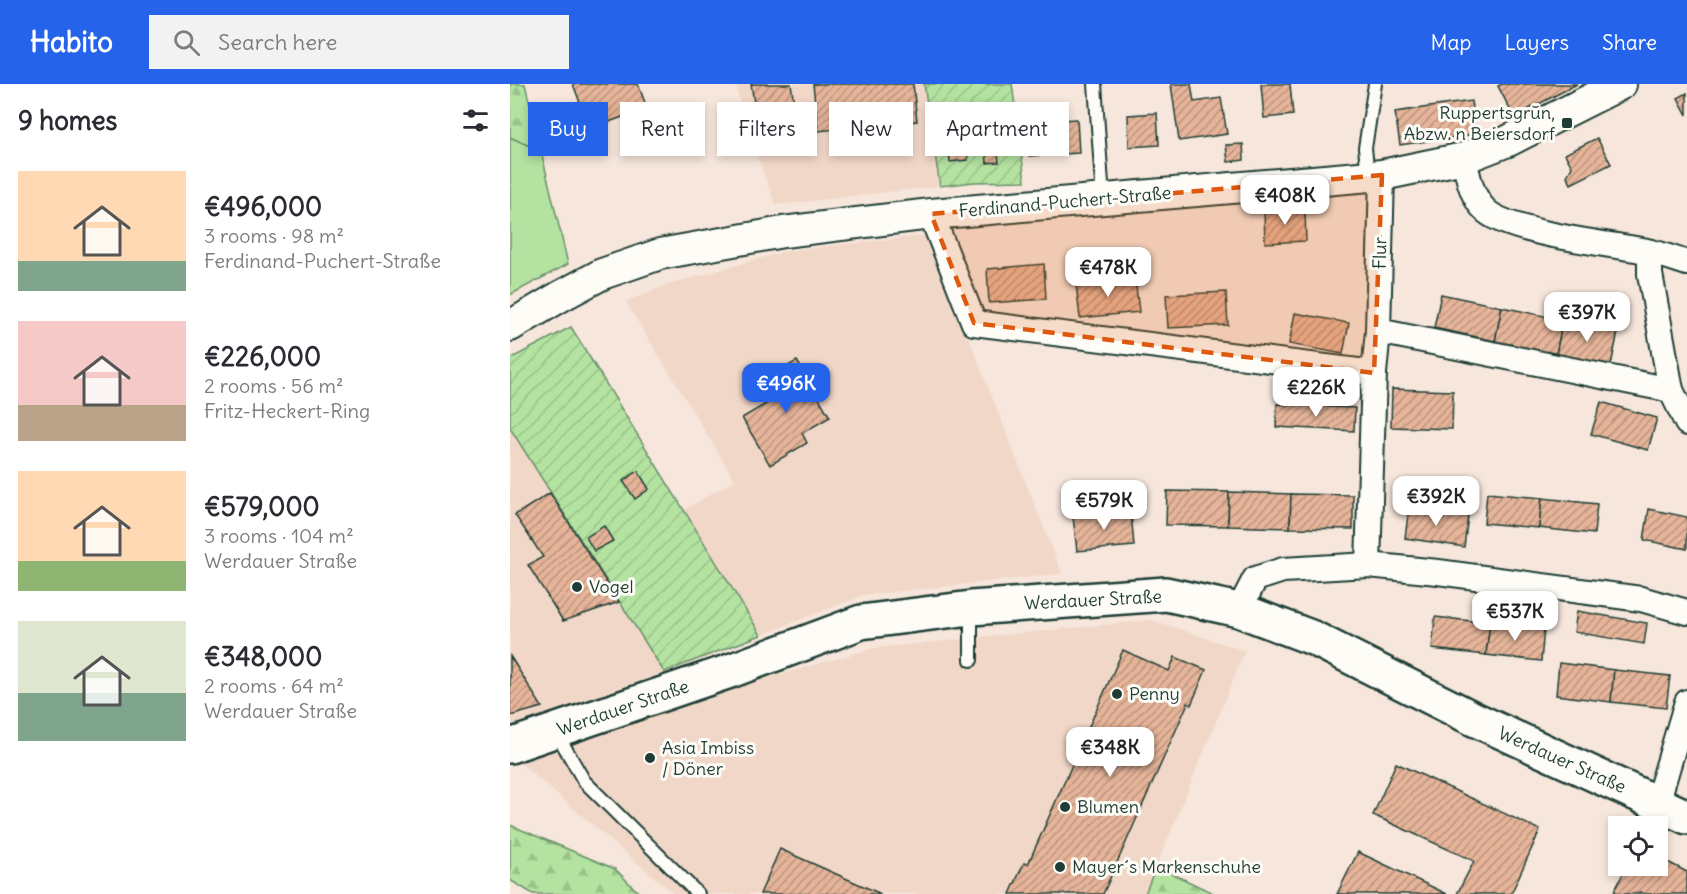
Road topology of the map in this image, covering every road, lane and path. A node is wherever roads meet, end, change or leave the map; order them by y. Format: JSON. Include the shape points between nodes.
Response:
{"nodes":[{"id":1,"x":1095,"y":84,"type":"edge"},
{"id":2,"x":1375,"y":84,"type":"edge"},
{"id":3,"x":1621,"y":84,"type":"edge"},
{"id":4,"x":1464,"y":158,"type":"junction"},
{"id":5,"x":1375,"y":175,"type":"junction"},
{"id":6,"x":1103,"y":199,"type":"junction"},
{"id":7,"x":931,"y":214,"type":"junction"},
{"id":8,"x":1650,"y":252,"type":"junction"},
{"id":9,"x":1687,"y":263,"type":"edge"},
{"id":10,"x":510,"y":326,"type":"edge"},
{"id":11,"x":1378,"y":330,"type":"junction"},
{"id":12,"x":1374,"y":373,"type":"junction"},
{"id":13,"x":1671,"y":390,"type":"junction"},
{"id":14,"x":1687,"y":423,"type":"edge"},
{"id":15,"x":1368,"y":566,"type":"junction"},
{"id":16,"x":971,"y":608,"type":"junction"},
{"id":17,"x":1239,"y":610,"type":"junction"},
{"id":18,"x":1687,"y":612,"type":"edge"},
{"id":19,"x":971,"y":660,"type":"dead end"},
{"id":20,"x":1687,"y":702,"type":"edge"},
{"id":21,"x":555,"y":730,"type":"junction"},
{"id":22,"x":510,"y":746,"type":"edge"},
{"id":23,"x":1680,"y":753,"type":"edge"},
{"id":24,"x":1657,"y":802,"type":"junction"},
{"id":25,"x":1687,"y":817,"type":"edge"},
{"id":26,"x":698,"y":894,"type":"edge"}],
"edges":[{"from":1,"to":6,"type":"lane"},
{"from":2,"to":5,"type":"lane","via":[[1365,148]]},
{"from":3,"to":4,"type":"street","name":"Ferdinand-Puchert-Straße","via":[[1508,141]]},
{"from":4,"to":5,"type":"street","name":"Ferdinand-Puchert-Straße"},
{"from":4,"to":8,"type":"street","via":[[1471,188],[1495,218],[1516,227]]},
{"from":5,"to":6,"type":"street","name":"Ferdinand-Puchert-Straße"},
{"from":5,"to":11,"type":"street","name":"Flur"},
{"from":6,"to":7,"type":"street","name":"Ferdinand-Puchert-Straße"},
{"from":7,"to":10,"type":"street","name":"Ferdinand-Puchert-Straße","via":[[783,232],[660,254],[602,274]]},
{"from":7,"to":12,"type":"street","via":[[974,323]]},
{"from":8,"to":9,"type":"street"},
{"from":8,"to":13,"type":"street","via":[[1650,274]]},
{"from":11,"to":12,"type":"street","name":"Flur"},
{"from":11,"to":13,"type":"street"},
{"from":12,"to":15,"type":"street","name":"Flur"},
{"from":13,"to":14,"type":"street"},
{"from":15,"to":17,"type":"street","via":[[1283,570],[1255,579]]},
{"from":15,"to":18,"type":"street","via":[[1641,599]]},
{"from":16,"to":17,"type":"main road","name":"Werdauer Straße","via":[[1166,594]]},
{"from":16,"to":19,"type":"lane"},
{"from":16,"to":21,"type":"main road","name":"Werdauer Straße","via":[[861,622]]},
{"from":17,"to":24,"type":"main road","name":"Werdauer Straße","via":[[1313,638],[1474,720]]},
{"from":20,"to":23,"type":"street"},
{"from":21,"to":22,"type":"main road","name":"Werdauer Straße"},
{"from":21,"to":26,"type":"lane","via":[[584,781]]},
{"from":23,"to":24,"type":"street"},
{"from":24,"to":25,"type":"main road","name":"Werdauer Straße"}]}
